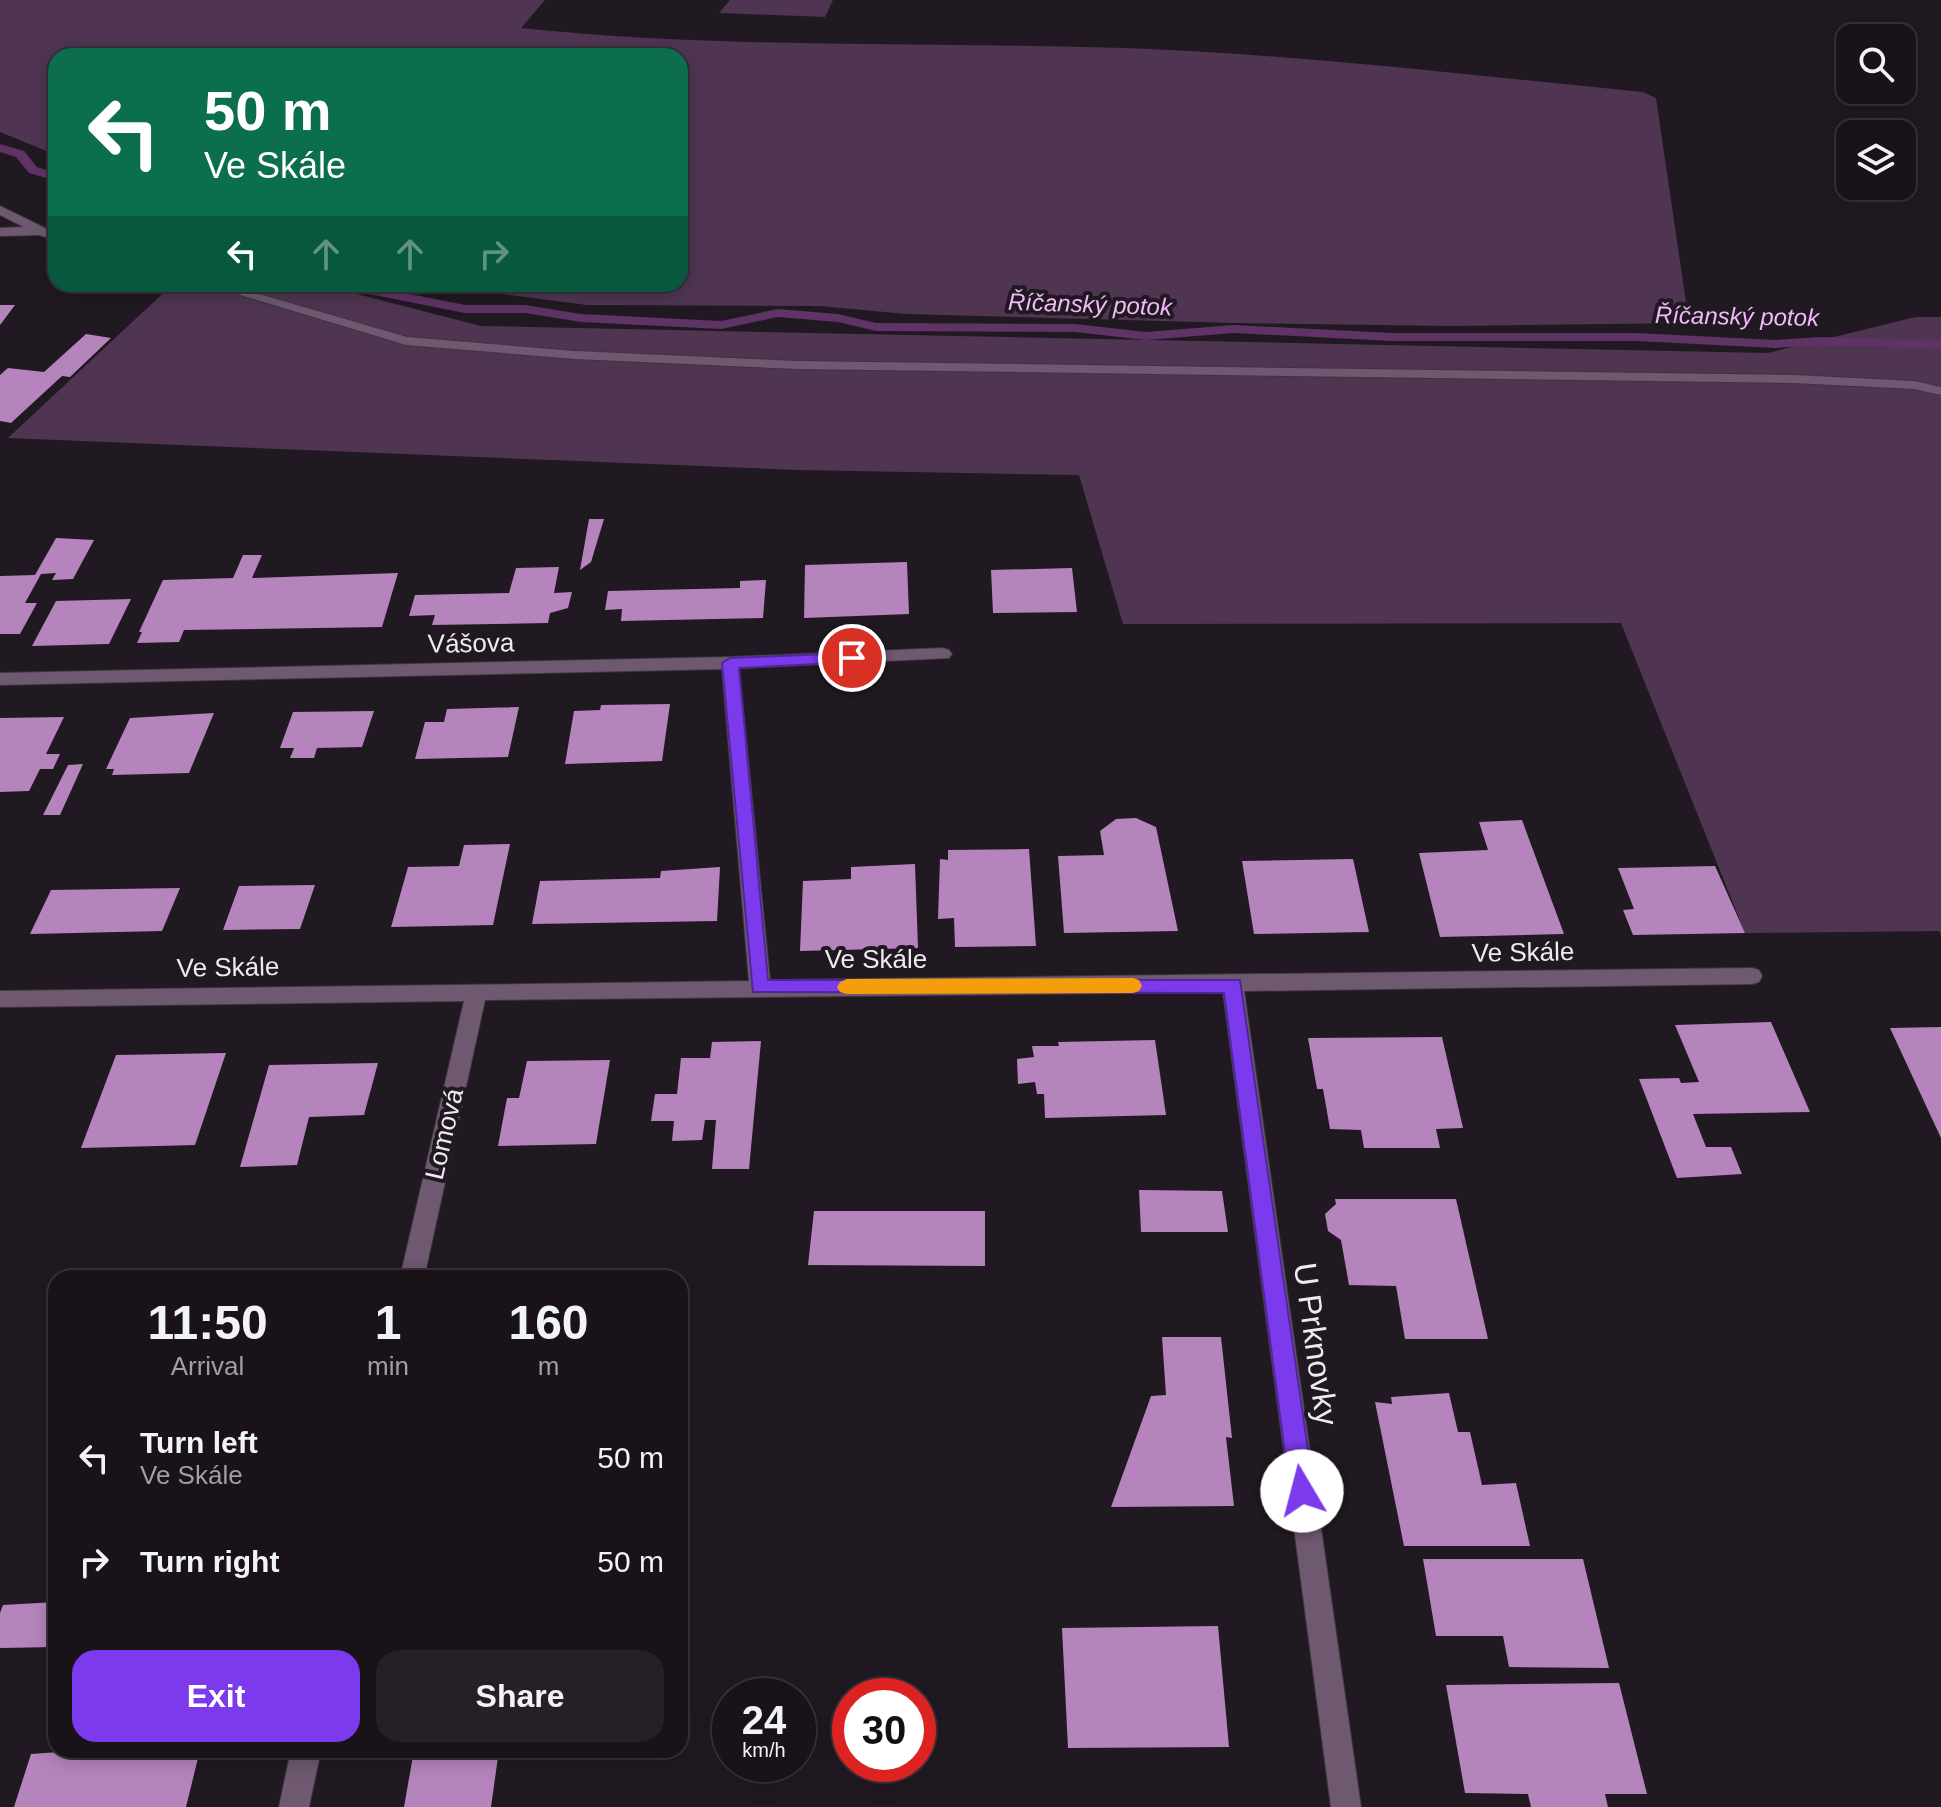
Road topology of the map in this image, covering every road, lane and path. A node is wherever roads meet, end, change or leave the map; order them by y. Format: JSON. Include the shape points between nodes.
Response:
{"nodes":[{"id":1,"x":0,"y":210,"type":"edge"},
{"id":2,"x":40,"y":231,"type":"junction"},
{"id":3,"x":0,"y":232,"type":"edge"},
{"id":4,"x":48,"y":234,"type":"edge"},
{"id":5,"x":238,"y":292,"type":"edge"},
{"id":6,"x":1941,"y":391,"type":"edge"},
{"id":7,"x":943,"y":654,"type":"dead end"},
{"id":8,"x":730,"y":663,"type":"junction"},
{"id":9,"x":0,"y":679,"type":"edge"},
{"id":10,"x":1752,"y":976,"type":"dead end"},
{"id":11,"x":1233,"y":985,"type":"junction"},
{"id":12,"x":760,"y":987,"type":"junction"},
{"id":13,"x":477,"y":991,"type":"junction"},
{"id":14,"x":0,"y":999,"type":"edge"},
{"id":15,"x":414,"y":1270,"type":"edge"},
{"id":16,"x":304,"y":1758,"type":"edge"},
{"id":17,"x":294,"y":1807,"type":"edge"},
{"id":18,"x":1346,"y":1807,"type":"edge"}],
"edges":[{"from":1,"to":2,"type":"street"},
{"from":2,"to":3,"type":"street"},
{"from":2,"to":4,"type":"street"},
{"from":5,"to":6,"type":"street","via":[[406,341],[575,355],[796,365],[1793,379]]},
{"from":7,"to":8,"type":"street","name":"Vášova"},
{"from":8,"to":9,"type":"street","name":"Vášova"},
{"from":8,"to":12,"type":"street"},
{"from":10,"to":11,"type":"street","name":"Ve Skále"},
{"from":11,"to":12,"type":"street","name":"Ve Skále"},
{"from":11,"to":18,"type":"street","name":"U Prknovky"},
{"from":12,"to":13,"type":"street","name":"Ve Skále"},
{"from":13,"to":14,"type":"street","name":"Ve Skále"},
{"from":13,"to":15,"type":"street","name":"Lomová"},
{"from":16,"to":17,"type":"street"}]}
